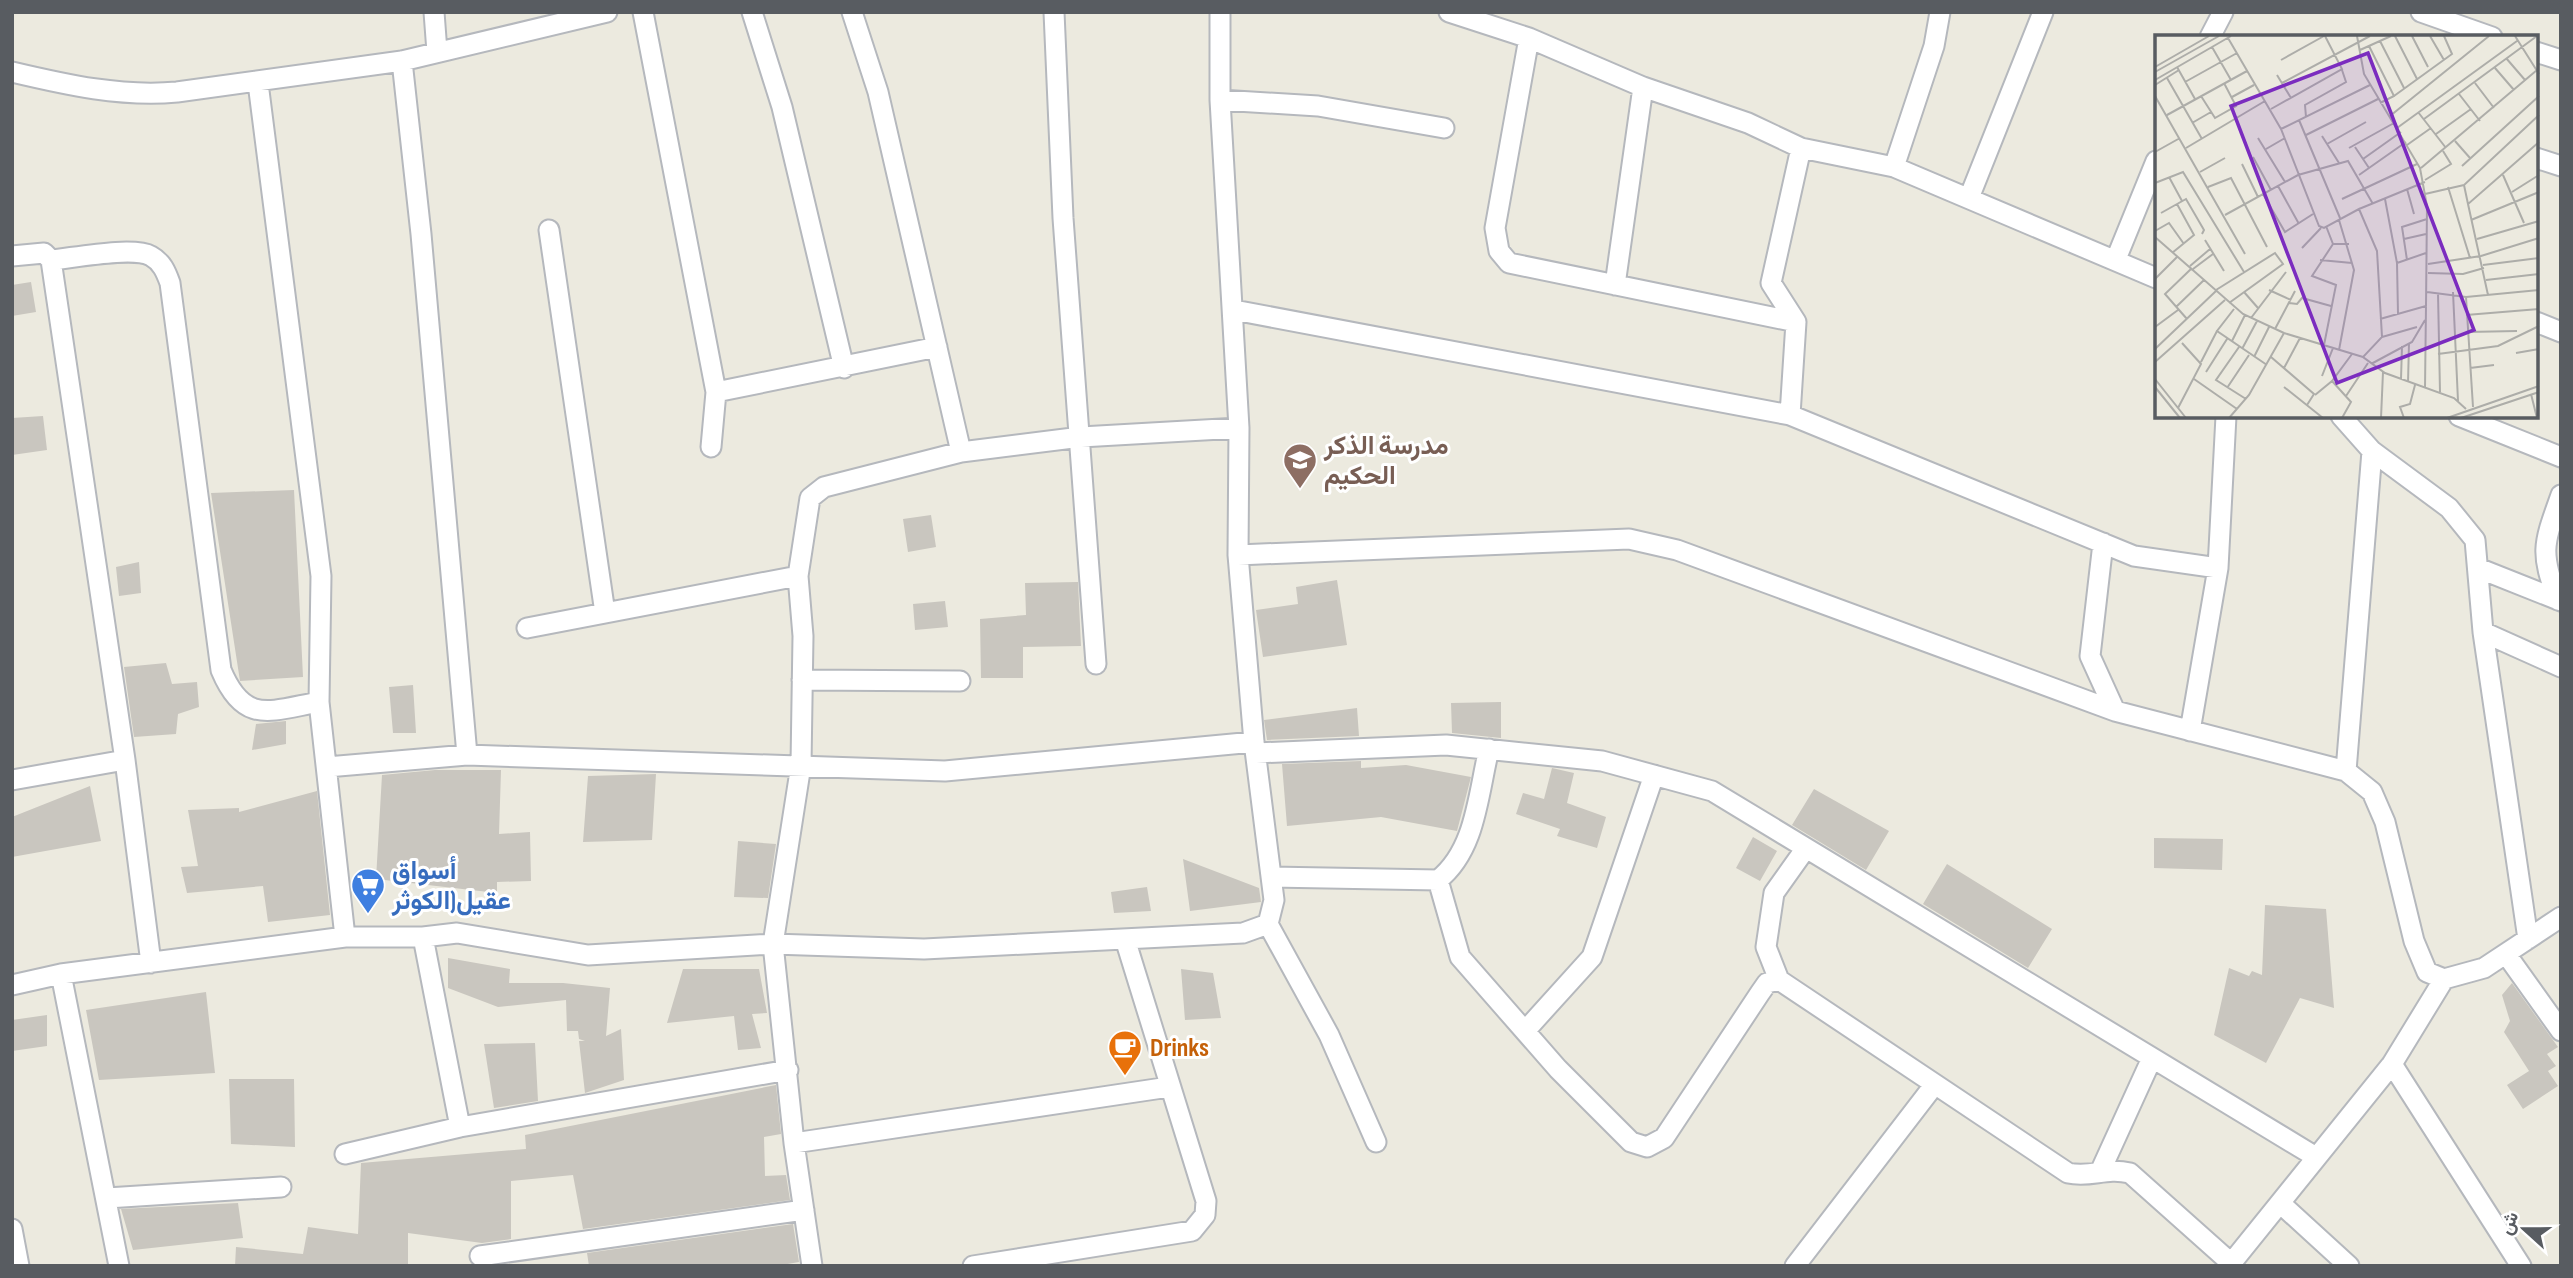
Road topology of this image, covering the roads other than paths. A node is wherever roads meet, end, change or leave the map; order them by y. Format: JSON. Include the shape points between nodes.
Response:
{"nodes":[{"id":1,"x":434,"y":12,"type":"edge"},
{"id":2,"x":607,"y":12,"type":"edge"},
{"id":3,"x":643,"y":12,"type":"edge"},
{"id":4,"x":752,"y":12,"type":"edge"},
{"id":5,"x":852,"y":12,"type":"edge"},
{"id":6,"x":1054,"y":12,"type":"edge"},
{"id":7,"x":1220,"y":12,"type":"edge"},
{"id":8,"x":1449,"y":12,"type":"edge"},
{"id":9,"x":1940,"y":12,"type":"edge"},
{"id":10,"x":2043,"y":12,"type":"edge"},
{"id":11,"x":2223,"y":12,"type":"edge"},
{"id":12,"x":2423,"y":13,"type":"edge"},
{"id":13,"x":577,"y":15,"type":"edge"},
{"id":14,"x":2211,"y":35,"type":"edge"},
{"id":15,"x":2487,"y":35,"type":"edge"},
{"id":16,"x":1529,"y":38,"type":"junction"},
{"id":17,"x":437,"y":52,"type":"junction"},
{"id":18,"x":2538,"y":53,"type":"edge"},
{"id":19,"x":2561,"y":60,"type":"edge"},
{"id":20,"x":402,"y":61,"type":"junction"},
{"id":21,"x":12,"y":72,"type":"edge"},
{"id":22,"x":258,"y":83,"type":"junction"},
{"id":23,"x":1643,"y":87,"type":"junction"},
{"id":24,"x":1220,"y":100,"type":"junction"},
{"id":25,"x":1444,"y":128,"type":"dead end"},
{"id":26,"x":1801,"y":148,"type":"junction"},
{"id":27,"x":2538,"y":159,"type":"edge"},
{"id":28,"x":2561,"y":166,"type":"edge"},
{"id":29,"x":1894,"y":167,"type":"junction"},
{"id":30,"x":2155,"y":169,"type":"edge"},
{"id":31,"x":1969,"y":198,"type":"junction"},
{"id":32,"x":548,"y":230,"type":"dead end"},
{"id":33,"x":12,"y":256,"type":"edge"},
{"id":34,"x":2116,"y":259,"type":"junction"},
{"id":35,"x":51,"y":260,"type":"junction"},
{"id":36,"x":2155,"y":277,"type":"edge"},
{"id":37,"x":1615,"y":285,"type":"junction"},
{"id":38,"x":1234,"y":310,"type":"junction"},
{"id":39,"x":1796,"y":322,"type":"junction"},
{"id":40,"x":2538,"y":323,"type":"edge"},
{"id":41,"x":2561,"y":332,"type":"edge"},
{"id":42,"x":937,"y":347,"type":"junction"},
{"id":43,"x":844,"y":368,"type":"junction"},
{"id":44,"x":716,"y":392,"type":"junction"},
{"id":45,"x":1790,"y":415,"type":"junction"},
{"id":46,"x":2226,"y":418,"type":"edge"},
{"id":47,"x":2343,"y":418,"type":"edge"},
{"id":48,"x":2464,"y":418,"type":"edge"},
{"id":49,"x":1239,"y":428,"type":"junction"},
{"id":50,"x":1081,"y":437,"type":"junction"},
{"id":51,"x":711,"y":447,"type":"dead end"},
{"id":52,"x":2372,"y":451,"type":"junction"},
{"id":53,"x":961,"y":452,"type":"junction"},
{"id":54,"x":2561,"y":457,"type":"edge"},
{"id":55,"x":2561,"y":495,"type":"edge"},
{"id":56,"x":2102,"y":543,"type":"junction"},
{"id":57,"x":1238,"y":555,"type":"junction"},
{"id":58,"x":2218,"y":568,"type":"junction"},
{"id":59,"x":2478,"y":568,"type":"junction"},
{"id":60,"x":798,"y":576,"type":"junction"},
{"id":61,"x":2559,"y":601,"type":"edge"},
{"id":62,"x":605,"y":613,"type":"junction"},
{"id":63,"x":527,"y":628,"type":"dead end"},
{"id":64,"x":2483,"y":632,"type":"junction"},
{"id":65,"x":1096,"y":664,"type":"dead end"},
{"id":66,"x":2561,"y":667,"type":"edge"},
{"id":67,"x":802,"y":680,"type":"junction"},
{"id":68,"x":960,"y":681,"type":"dead end"},
{"id":69,"x":319,"y":702,"type":"junction"},
{"id":70,"x":2115,"y":711,"type":"junction"},
{"id":71,"x":2190,"y":731,"type":"junction"},
{"id":72,"x":1255,"y":747,"type":"junction"},
{"id":73,"x":1489,"y":749,"type":"junction"},
{"id":74,"x":467,"y":755,"type":"junction"},
{"id":75,"x":125,"y":760,"type":"junction"},
{"id":76,"x":801,"y":765,"type":"junction"},
{"id":77,"x":327,"y":767,"type":"junction"},
{"id":78,"x":2346,"y":771,"type":"junction"},
{"id":79,"x":1654,"y":775,"type":"junction"},
{"id":80,"x":12,"y":780,"type":"edge"},
{"id":81,"x":1806,"y":848,"type":"junction"},
{"id":82,"x":1271,"y":877,"type":"junction"},
{"id":83,"x":1438,"y":880,"type":"junction"},
{"id":84,"x":2561,"y":917,"type":"edge"},
{"id":85,"x":1268,"y":924,"type":"junction"},
{"id":86,"x":345,"y":937,"type":"junction"},
{"id":87,"x":423,"y":937,"type":"junction"},
{"id":88,"x":1125,"y":939,"type":"junction"},
{"id":89,"x":2528,"y":939,"type":"junction"},
{"id":90,"x":773,"y":944,"type":"junction"},
{"id":91,"x":2506,"y":954,"type":"junction"},
{"id":92,"x":151,"y":962,"type":"junction"},
{"id":93,"x":61,"y":974,"type":"junction"},
{"id":94,"x":2444,"y":979,"type":"junction"},
{"id":95,"x":1779,"y":980,"type":"junction"},
{"id":96,"x":12,"y":985,"type":"edge"},
{"id":97,"x":1525,"y":1031,"type":"junction"},
{"id":98,"x":2561,"y":1031,"type":"edge"},
{"id":99,"x":2152,"y":1058,"type":"junction"},
{"id":100,"x":2392,"y":1064,"type":"junction"},
{"id":101,"x":788,"y":1070,"type":"junction"},
{"id":102,"x":1935,"y":1084,"type":"junction"},
{"id":103,"x":1168,"y":1087,"type":"junction"},
{"id":104,"x":460,"y":1127,"type":"junction"},
{"id":105,"x":1376,"y":1142,"type":"dead end"},
{"id":106,"x":794,"y":1143,"type":"junction"},
{"id":107,"x":345,"y":1154,"type":"dead end"},
{"id":108,"x":2316,"y":1157,"type":"junction"},
{"id":109,"x":2099,"y":1172,"type":"junction"},
{"id":110,"x":281,"y":1187,"type":"dead end"},
{"id":111,"x":107,"y":1198,"type":"junction"},
{"id":112,"x":2280,"y":1203,"type":"junction"},
{"id":113,"x":804,"y":1210,"type":"junction"},
{"id":114,"x":12,"y":1229,"type":"edge"},
{"id":115,"x":480,"y":1256,"type":"dead end"},
{"id":116,"x":2230,"y":1264,"type":"edge"},
{"id":117,"x":19,"y":1266,"type":"edge"},
{"id":118,"x":119,"y":1266,"type":"edge"},
{"id":119,"x":812,"y":1266,"type":"edge"},
{"id":120,"x":973,"y":1266,"type":"edge"},
{"id":121,"x":1794,"y":1266,"type":"edge"},
{"id":122,"x":2349,"y":1266,"type":"edge"},
{"id":123,"x":2521,"y":1266,"type":"edge"}],
"edges":[{"from":1,"to":17,"type":"street"},
{"from":2,"to":13,"type":"street"},
{"from":3,"to":44,"type":"street"},
{"from":4,"to":43,"type":"street","via":[[782,107]]},
{"from":5,"to":42,"type":"street","via":[[878,92]]},
{"from":6,"to":50,"type":"street","via":[[1063,218]]},
{"from":7,"to":24,"type":"street"},
{"from":8,"to":16,"type":"street"},
{"from":9,"to":29,"type":"street","via":[[1934,46]]},
{"from":10,"to":31,"type":"street"},
{"from":11,"to":14,"type":"street"},
{"from":12,"to":15,"type":"street"},
{"from":13,"to":17,"type":"street"},
{"from":16,"to":23,"type":"street"},
{"from":16,"to":37,"type":"street","via":[[1495,228],[1499,251],[1509,263]]},
{"from":17,"to":20,"type":"street"},
{"from":18,"to":19,"type":"street"},
{"from":20,"to":22,"type":"street"},
{"from":20,"to":74,"type":"street"},
{"from":21,"to":22,"type":"street","via":[[63,85],[153,94]]},
{"from":22,"to":69,"type":"street","via":[[321,576]]},
{"from":23,"to":26,"type":"street","via":[[1748,123]]},
{"from":23,"to":37,"type":"street"},
{"from":24,"to":25,"type":"street","via":[[1318,106]]},
{"from":24,"to":38,"type":"street"},
{"from":26,"to":29,"type":"street"},
{"from":26,"to":39,"type":"street","via":[[1771,283]]},
{"from":27,"to":28,"type":"street"},
{"from":29,"to":31,"type":"street"},
{"from":30,"to":34,"type":"street"},
{"from":31,"to":34,"type":"street"},
{"from":32,"to":62,"type":"street"},
{"from":33,"to":35,"type":"street","via":[[44,253]]},
{"from":34,"to":36,"type":"street"},
{"from":35,"to":69,"type":"street","via":[[135,253],[150,255],[164,267],[170,283],[221,670],[231,694],[244,707],[267,711]]},
{"from":35,"to":75,"type":"street"},
{"from":37,"to":39,"type":"street"},
{"from":38,"to":45,"type":"street"},
{"from":38,"to":49,"type":"street"},
{"from":39,"to":45,"type":"street"},
{"from":40,"to":41,"type":"street"},
{"from":42,"to":43,"type":"street"},
{"from":42,"to":53,"type":"street"},
{"from":43,"to":44,"type":"street"},
{"from":44,"to":51,"type":"street"},
{"from":45,"to":56,"type":"street"},
{"from":46,"to":58,"type":"street"},
{"from":47,"to":52,"type":"street"},
{"from":48,"to":54,"type":"street"},
{"from":49,"to":50,"type":"street"},
{"from":49,"to":57,"type":"street"},
{"from":50,"to":53,"type":"street"},
{"from":50,"to":65,"type":"street"},
{"from":52,"to":59,"type":"street","via":[[2465,524],[2476,540]]},
{"from":52,"to":78,"type":"street"},
{"from":53,"to":60,"type":"street","via":[[824,487],[810,498]]},
{"from":55,"to":61,"type":"street","via":[[2543,561]]},
{"from":56,"to":58,"type":"street","via":[[2134,556]]},
{"from":56,"to":70,"type":"street","via":[[2090,656]]},
{"from":57,"to":70,"type":"street","via":[[1629,539],[1677,550]]},
{"from":57,"to":72,"type":"street"},
{"from":58,"to":71,"type":"street"},
{"from":59,"to":61,"type":"street"},
{"from":59,"to":64,"type":"street"},
{"from":60,"to":62,"type":"street"},
{"from":60,"to":67,"type":"street"},
{"from":62,"to":63,"type":"street"},
{"from":64,"to":66,"type":"street"},
{"from":64,"to":89,"type":"street"},
{"from":67,"to":68,"type":"street"},
{"from":67,"to":76,"type":"street"},
{"from":69,"to":77,"type":"street"},
{"from":70,"to":71,"type":"street"},
{"from":71,"to":78,"type":"street"},
{"from":72,"to":73,"type":"street","via":[[1446,745]]},
{"from":72,"to":76,"type":"street","via":[[945,771]]},
{"from":72,"to":82,"type":"street"},
{"from":73,"to":79,"type":"street","via":[[1602,761]]},
{"from":73,"to":83,"type":"street","via":[[1465,849]]},
{"from":74,"to":76,"type":"street"},
{"from":74,"to":77,"type":"street"},
{"from":75,"to":80,"type":"street"},
{"from":75,"to":92,"type":"street"},
{"from":76,"to":90,"type":"street"},
{"from":77,"to":86,"type":"street"},
{"from":78,"to":94,"type":"street","via":[[2372,792],[2385,822],[2414,941],[2427,972]]},
{"from":79,"to":81,"type":"street","via":[[1712,791]]},
{"from":79,"to":97,"type":"street","via":[[1592,957]]},
{"from":81,"to":95,"type":"street","via":[[1774,893],[1766,947]]},
{"from":81,"to":99,"type":"street"},
{"from":82,"to":83,"type":"street"},
{"from":82,"to":85,"type":"street","via":[[1274,900]]},
{"from":83,"to":97,"type":"street","via":[[1460,957]]},
{"from":84,"to":89,"type":"street"},
{"from":85,"to":88,"type":"street","via":[[1243,933]]},
{"from":85,"to":105,"type":"street","via":[[1329,1035]]},
{"from":86,"to":87,"type":"street"},
{"from":86,"to":92,"type":"street"},
{"from":87,"to":90,"type":"street","via":[[457,933],[588,955]]},
{"from":87,"to":104,"type":"street"},
{"from":88,"to":90,"type":"street","via":[[924,949]]},
{"from":88,"to":103,"type":"street"},
{"from":89,"to":91,"type":"street"},
{"from":90,"to":101,"type":"street"},
{"from":91,"to":94,"type":"street","via":[[2484,968]]},
{"from":91,"to":98,"type":"street"},
{"from":92,"to":93,"type":"street"},
{"from":93,"to":96,"type":"street"},
{"from":93,"to":111,"type":"street"},
{"from":94,"to":100,"type":"street"},
{"from":95,"to":97,"type":"street","via":[[1767,983],[1664,1138],[1647,1147],[1631,1142]]},
{"from":95,"to":102,"type":"street"},
{"from":99,"to":108,"type":"street"},
{"from":99,"to":109,"type":"street"},
{"from":100,"to":108,"type":"street"},
{"from":100,"to":123,"type":"street"},
{"from":101,"to":104,"type":"street"},
{"from":101,"to":106,"type":"street"},
{"from":102,"to":109,"type":"street","via":[[2068,1173]]},
{"from":102,"to":121,"type":"street"},
{"from":103,"to":106,"type":"street"},
{"from":103,"to":120,"type":"street","via":[[1206,1201],[1205,1215],[1192,1231]]},
{"from":104,"to":107,"type":"street"},
{"from":106,"to":113,"type":"street"},
{"from":108,"to":112,"type":"street"},
{"from":109,"to":116,"type":"street","via":[[2111,1168],[2130,1173]]},
{"from":110,"to":111,"type":"street"},
{"from":111,"to":118,"type":"street"},
{"from":112,"to":116,"type":"street"},
{"from":112,"to":122,"type":"street"},
{"from":113,"to":115,"type":"street"},
{"from":113,"to":119,"type":"street"},
{"from":114,"to":117,"type":"street"}]}
